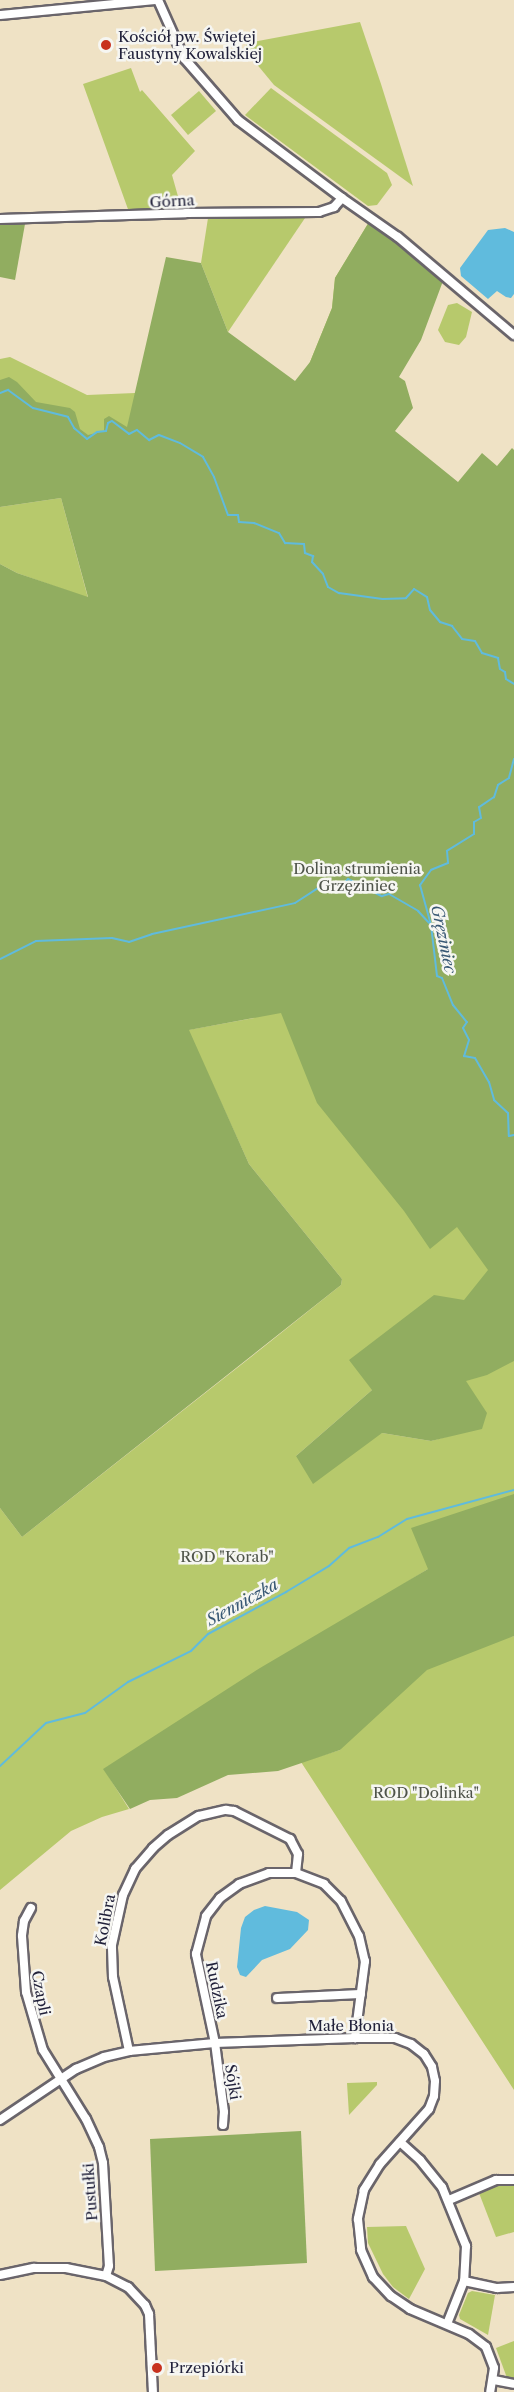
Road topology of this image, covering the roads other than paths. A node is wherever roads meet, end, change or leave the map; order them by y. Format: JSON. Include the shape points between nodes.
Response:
{"nodes":[{"id":1,"x":157,"y":0,"type":"edge"},
{"id":2,"x":0,"y":15,"type":"edge"},
{"id":3,"x":342,"y":198,"type":"junction"},
{"id":4,"x":0,"y":219,"type":"edge"},
{"id":5,"x":514,"y":334,"type":"edge"},
{"id":6,"x":296,"y":1873,"type":"junction"},
{"id":7,"x":31,"y":1908,"type":"dead end"},
{"id":8,"x":361,"y":1994,"type":"junction"},
{"id":9,"x":277,"y":1998,"type":"dead end"},
{"id":10,"x":355,"y":2038,"type":"junction"},
{"id":11,"x":214,"y":2043,"type":"junction"},
{"id":12,"x":129,"y":2051,"type":"junction"},
{"id":13,"x":60,"y":2080,"type":"junction"},
{"id":14,"x":0,"y":2120,"type":"edge"},
{"id":15,"x":223,"y":2125,"type":"dead end"},
{"id":16,"x":400,"y":2142,"type":"junction"},
{"id":17,"x":514,"y":2180,"type":"edge"},
{"id":18,"x":449,"y":2200,"type":"junction"},
{"id":19,"x":0,"y":2275,"type":"edge"},
{"id":20,"x":106,"y":2276,"type":"junction"},
{"id":21,"x":464,"y":2281,"type":"junction"},
{"id":22,"x":514,"y":2287,"type":"edge"},
{"id":23,"x":447,"y":2324,"type":"junction"},
{"id":24,"x":494,"y":2380,"type":"junction"},
{"id":25,"x":514,"y":2384,"type":"edge"},
{"id":26,"x":153,"y":2392,"type":"edge"},
{"id":27,"x":490,"y":2392,"type":"edge"}],
"edges":[{"from":1,"to":2,"type":"street"},
{"from":1,"to":3,"type":"street","via":[[184,58],[227,110]]},
{"from":3,"to":4,"type":"street","name":"Górna","via":[[334,207],[319,212]]},
{"from":3,"to":5,"type":"street","via":[[398,237]]},
{"from":6,"to":8,"type":"street","name":"Rudzika","via":[[333,1891],[354,1923],[365,1961]]},
{"from":6,"to":11,"type":"street","name":"Rudzika","via":[[259,1875],[239,1884],[220,1898],[202,1925],[195,1954]]},
{"from":6,"to":12,"type":"street","name":"Kolibra","via":[[298,1854],[290,1839],[234,1812],[199,1816],[153,1848],[135,1869],[123,1894],[112,1945],[113,1977]]},
{"from":7,"to":13,"type":"street","name":"Czapli","via":[[22,1936],[26,1992],[37,2035]]},
{"from":8,"to":9,"type":"street"},
{"from":8,"to":10,"type":"street","name":"Rudzika"},
{"from":10,"to":11,"type":"street","name":"Małe Błonia"},
{"from":10,"to":16,"type":"street","name":"Małe Błonia","via":[[402,2040],[418,2048],[432,2067],[432,2102]]},
{"from":11,"to":12,"type":"street","name":"Małe Błonia"},
{"from":11,"to":15,"type":"street","name":"Sójki"},
{"from":12,"to":13,"type":"street","name":"Małe Błonia","via":[[94,2060]]},
{"from":13,"to":14,"type":"street","name":"Małe Błonia"},
{"from":13,"to":20,"type":"street","name":"Pustułki","via":[[86,2119],[103,2163],[109,2266]]},
{"from":16,"to":18,"type":"street","via":[[426,2167]]},
{"from":16,"to":23,"type":"street","name":"Małe Błonia","via":[[376,2168],[364,2190],[358,2219],[361,2250],[373,2277],[391,2296],[410,2309]]},
{"from":17,"to":18,"type":"street","via":[[496,2180]]},
{"from":18,"to":21,"type":"street","via":[[466,2246]]},
{"from":19,"to":20,"type":"street","via":[[54,2268]]},
{"from":20,"to":26,"type":"street","via":[[128,2287],[147,2308]]},
{"from":21,"to":22,"type":"street","via":[[497,2288]]},
{"from":21,"to":23,"type":"street"},
{"from":23,"to":24,"type":"street","name":"Małe Błonia","via":[[477,2338],[486,2347],[493,2361]]},
{"from":24,"to":25,"type":"street"},
{"from":24,"to":27,"type":"street"}]}
